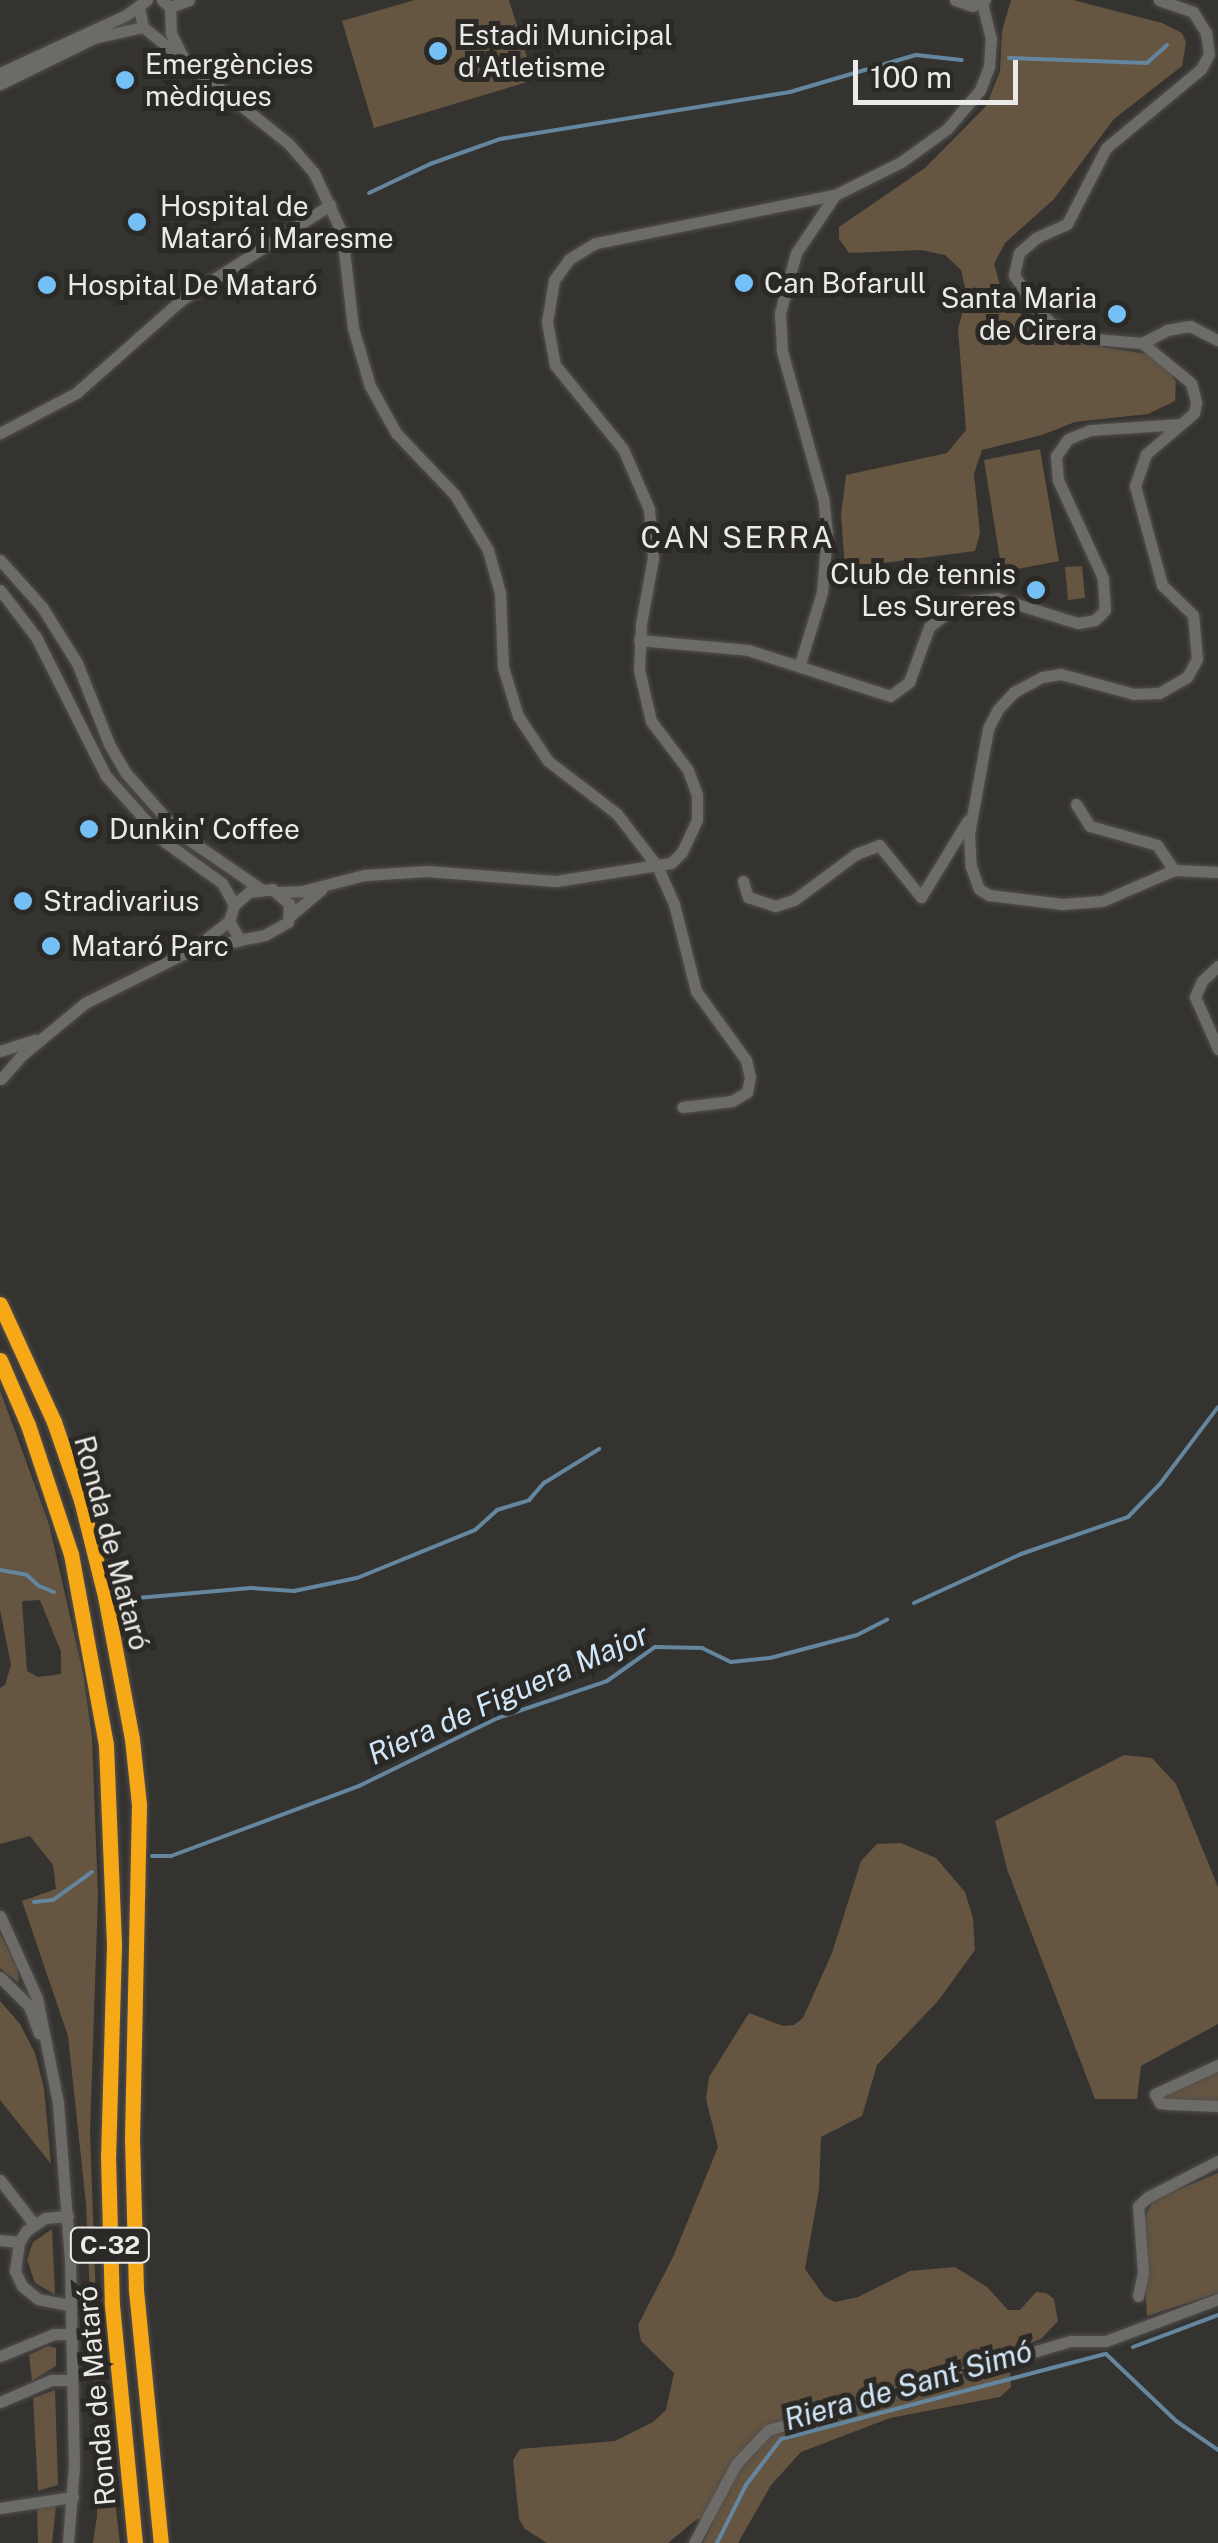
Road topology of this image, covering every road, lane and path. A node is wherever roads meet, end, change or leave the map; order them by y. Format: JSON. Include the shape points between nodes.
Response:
{"nodes":[{"id":1,"x":189,"y":0,"type":"edge"},
{"id":2,"x":954,"y":0,"type":"edge"},
{"id":3,"x":1159,"y":0,"type":"edge"},
{"id":4,"x":984,"y":1,"type":"edge"},
{"id":5,"x":168,"y":3,"type":"edge"},
{"id":6,"x":143,"y":4,"type":"edge"},
{"id":7,"x":170,"y":22,"type":"junction"},
{"id":8,"x":146,"y":29,"type":"junction"},
{"id":9,"x":188,"y":66,"type":"junction"},
{"id":10,"x":0,"y":73,"type":"edge"},
{"id":11,"x":0,"y":84,"type":"edge"},
{"id":12,"x":836,"y":195,"type":"junction"},
{"id":13,"x":330,"y":205,"type":"junction"},
{"id":14,"x":1218,"y":340,"type":"edge"},
{"id":15,"x":1142,"y":343,"type":"junction"},
{"id":16,"x":1180,"y":424,"type":"junction"},
{"id":17,"x":1,"y":434,"type":"edge"},
{"id":18,"x":0,"y":560,"type":"edge"},
{"id":19,"x":0,"y":590,"type":"edge"},
{"id":20,"x":639,"y":640,"type":"junction"},
{"id":21,"x":800,"y":664,"type":"junction"},
{"id":22,"x":1076,"y":804,"type":"dead end"},
{"id":23,"x":973,"y":812,"type":"junction"},
{"id":24,"x":657,"y":866,"type":"junction"},
{"id":25,"x":1174,"y":870,"type":"junction"},
{"id":26,"x":1218,"y":872,"type":"edge"},
{"id":27,"x":742,"y":881,"type":"dead end"},
{"id":28,"x":326,"y":886,"type":"junction"},
{"id":29,"x":261,"y":889,"type":"junction"},
{"id":30,"x":278,"y":892,"type":"junction"},
{"id":31,"x":234,"y":905,"type":"junction"},
{"id":32,"x":291,"y":915,"type":"junction"},
{"id":33,"x":229,"y":920,"type":"junction"},
{"id":34,"x":240,"y":940,"type":"junction"},
{"id":35,"x":193,"y":949,"type":"junction"},
{"id":36,"x":1218,"y":966,"type":"edge"},
{"id":37,"x":48,"y":1034,"type":"junction"},
{"id":38,"x":1218,"y":1049,"type":"edge"},
{"id":39,"x":0,"y":1051,"type":"edge"},
{"id":40,"x":0,"y":1071,"type":"edge"},
{"id":41,"x":0,"y":1081,"type":"edge"},
{"id":42,"x":682,"y":1106,"type":"dead end"},
{"id":43,"x":0,"y":1304,"type":"edge"},
{"id":44,"x":0,"y":1360,"type":"edge"},
{"id":45,"x":0,"y":1916,"type":"edge"},
{"id":46,"x":0,"y":1977,"type":"edge"},
{"id":47,"x":1218,"y":2065,"type":"edge"},
{"id":48,"x":56,"y":2088,"type":"junction"},
{"id":49,"x":1218,"y":2106,"type":"edge"},
{"id":50,"x":1218,"y":2161,"type":"edge"},
{"id":51,"x":0,"y":2180,"type":"edge"},
{"id":52,"x":68,"y":2216,"type":"junction"},
{"id":53,"x":34,"y":2224,"type":"junction"},
{"id":54,"x":0,"y":2240,"type":"edge"},
{"id":55,"x":18,"y":2242,"type":"junction"},
{"id":56,"x":16,"y":2277,"type":"junction"},
{"id":57,"x":0,"y":2280,"type":"edge"},
{"id":58,"x":1138,"y":2296,"type":"dead end"},
{"id":59,"x":1218,"y":2299,"type":"edge"},
{"id":60,"x":70,"y":2305,"type":"junction"},
{"id":61,"x":71,"y":2334,"type":"junction"},
{"id":62,"x":0,"y":2356,"type":"edge"},
{"id":63,"x":72,"y":2380,"type":"junction"},
{"id":64,"x":0,"y":2402,"type":"edge"},
{"id":65,"x":73,"y":2497,"type":"junction"},
{"id":66,"x":0,"y":2508,"type":"edge"},
{"id":67,"x":68,"y":2543,"type":"edge"},
{"id":68,"x":135,"y":2543,"type":"edge"},
{"id":69,"x":160,"y":2543,"type":"edge"},
{"id":70,"x":694,"y":2543,"type":"edge"}],
"edges":[{"from":1,"to":5,"type":"street"},
{"from":2,"to":4,"type":"street","via":[[966,6]]},
{"from":3,"to":15,"type":"street","via":[[1193,12],[1206,34],[1201,68],[1106,148],[1067,224],[1019,253],[1014,274],[1021,292],[1051,323],[1083,338]]},
{"from":4,"to":12,"type":"street","via":[[991,53],[975,98],[924,146]]},
{"from":5,"to":7,"type":"street"},
{"from":6,"to":8,"type":"street"},
{"from":6,"to":10,"type":"street"},
{"from":7,"to":8,"type":"street","via":[[161,31]]},
{"from":7,"to":9,"type":"street"},
{"from":8,"to":9,"type":"street"},
{"from":8,"to":11,"type":"street","via":[[94,38]]},
{"from":9,"to":13,"type":"street","via":[[288,143]]},
{"from":12,"to":20,"type":"street","via":[[596,242],[569,259],[554,280],[547,322],[555,365],[623,450],[649,510],[654,558]]},
{"from":12,"to":21,"type":"street","via":[[790,267],[780,313],[782,351],[820,484],[827,534],[822,592]]},
{"from":13,"to":17,"type":"street","via":[[181,300],[76,393]]},
{"from":13,"to":24,"type":"street","via":[[346,252],[353,328],[370,386],[396,434],[455,495],[488,550],[502,608],[502,667],[518,716],[548,761],[617,814]]},
{"from":14,"to":15,"type":"street","via":[[1190,326]]},
{"from":15,"to":16,"type":"street","via":[[1190,383],[1194,413]]},
{"from":16,"to":21,"type":"street","via":[[1090,430],[1068,439],[1056,456],[1058,480],[1103,578],[1105,610],[1095,620],[1078,622],[997,598],[960,602],[929,627],[909,682],[890,696]]},
{"from":16,"to":23,"type":"street","via":[[1146,454],[1135,498],[1162,585],[1193,615],[1194,669],[1159,694],[1134,694],[1062,674],[1014,692],[988,729]]},
{"from":18,"to":29,"type":"street","via":[[42,606],[77,663],[125,772],[178,832]]},
{"from":19,"to":31,"type":"street","via":[[36,637],[106,776],[166,842],[222,883]]},
{"from":20,"to":21,"type":"street","via":[[732,647]]},
{"from":20,"to":24,"type":"street","via":[[645,704],[697,795],[688,843],[671,863]]},
{"from":22,"to":25,"type":"street","via":[[1090,826],[1157,845]]},
{"from":23,"to":25,"type":"street","via":[[971,868],[989,895],[1086,904]]},
{"from":23,"to":27,"type":"street","via":[[921,897],[879,845],[775,906],[748,897]]},
{"from":24,"to":28,"type":"street","via":[[556,881],[398,872]]},
{"from":24,"to":42,"type":"street","via":[[696,991],[746,1060],[750,1077],[747,1092],[732,1101]]},
{"from":25,"to":26,"type":"street"},
{"from":28,"to":30,"type":"street"},
{"from":28,"to":32,"type":"street"},
{"from":29,"to":30,"type":"street"},
{"from":29,"to":31,"type":"street"},
{"from":30,"to":32,"type":"street"},
{"from":31,"to":33,"type":"street"},
{"from":32,"to":34,"type":"street","via":[[265,935]]},
{"from":33,"to":34,"type":"street"},
{"from":33,"to":35,"type":"street"},
{"from":34,"to":35,"type":"street"},
{"from":35,"to":37,"type":"street","via":[[109,988]]},
{"from":36,"to":38,"type":"street","via":[[1195,998]]},
{"from":37,"to":39,"type":"street"},
{"from":37,"to":41,"type":"street"},
{"from":40,"to":41,"type":"street"},
{"from":43,"to":69,"type":"highway","name":"Ronda de Mataró","number":"C-32","via":[[54,1422],[86,1516],[120,1666],[139,1805],[136,2290]]},
{"from":44,"to":68,"type":"highway","name":"Ronda de Mataró","number":"C-32","via":[[71,1554],[95,1670],[110,1808],[114,1945],[112,2305]]},
{"from":45,"to":48,"type":"street","via":[[37,1998]]},
{"from":46,"to":48,"type":"street","via":[[29,2006]]},
{"from":47,"to":49,"type":"street","via":[[1156,2094],[1168,2104]]},
{"from":48,"to":52,"type":"street"},
{"from":50,"to":58,"type":"street","via":[[1138,2206]]},
{"from":51,"to":53,"type":"street"},
{"from":52,"to":53,"type":"street"},
{"from":52,"to":60,"type":"street"},
{"from":53,"to":55,"type":"street"},
{"from":54,"to":55,"type":"street"},
{"from":55,"to":56,"type":"street"},
{"from":56,"to":57,"type":"street"},
{"from":56,"to":60,"type":"street","via":[[38,2299]]},
{"from":59,"to":70,"type":"street","via":[[1106,2341],[1071,2342],[768,2430],[736,2464]]},
{"from":60,"to":61,"type":"street"},
{"from":61,"to":62,"type":"street","via":[[54,2334]]},
{"from":61,"to":63,"type":"street"},
{"from":63,"to":64,"type":"street","via":[[52,2380]]},
{"from":63,"to":65,"type":"street"},
{"from":65,"to":66,"type":"street"},
{"from":65,"to":67,"type":"street"}]}
